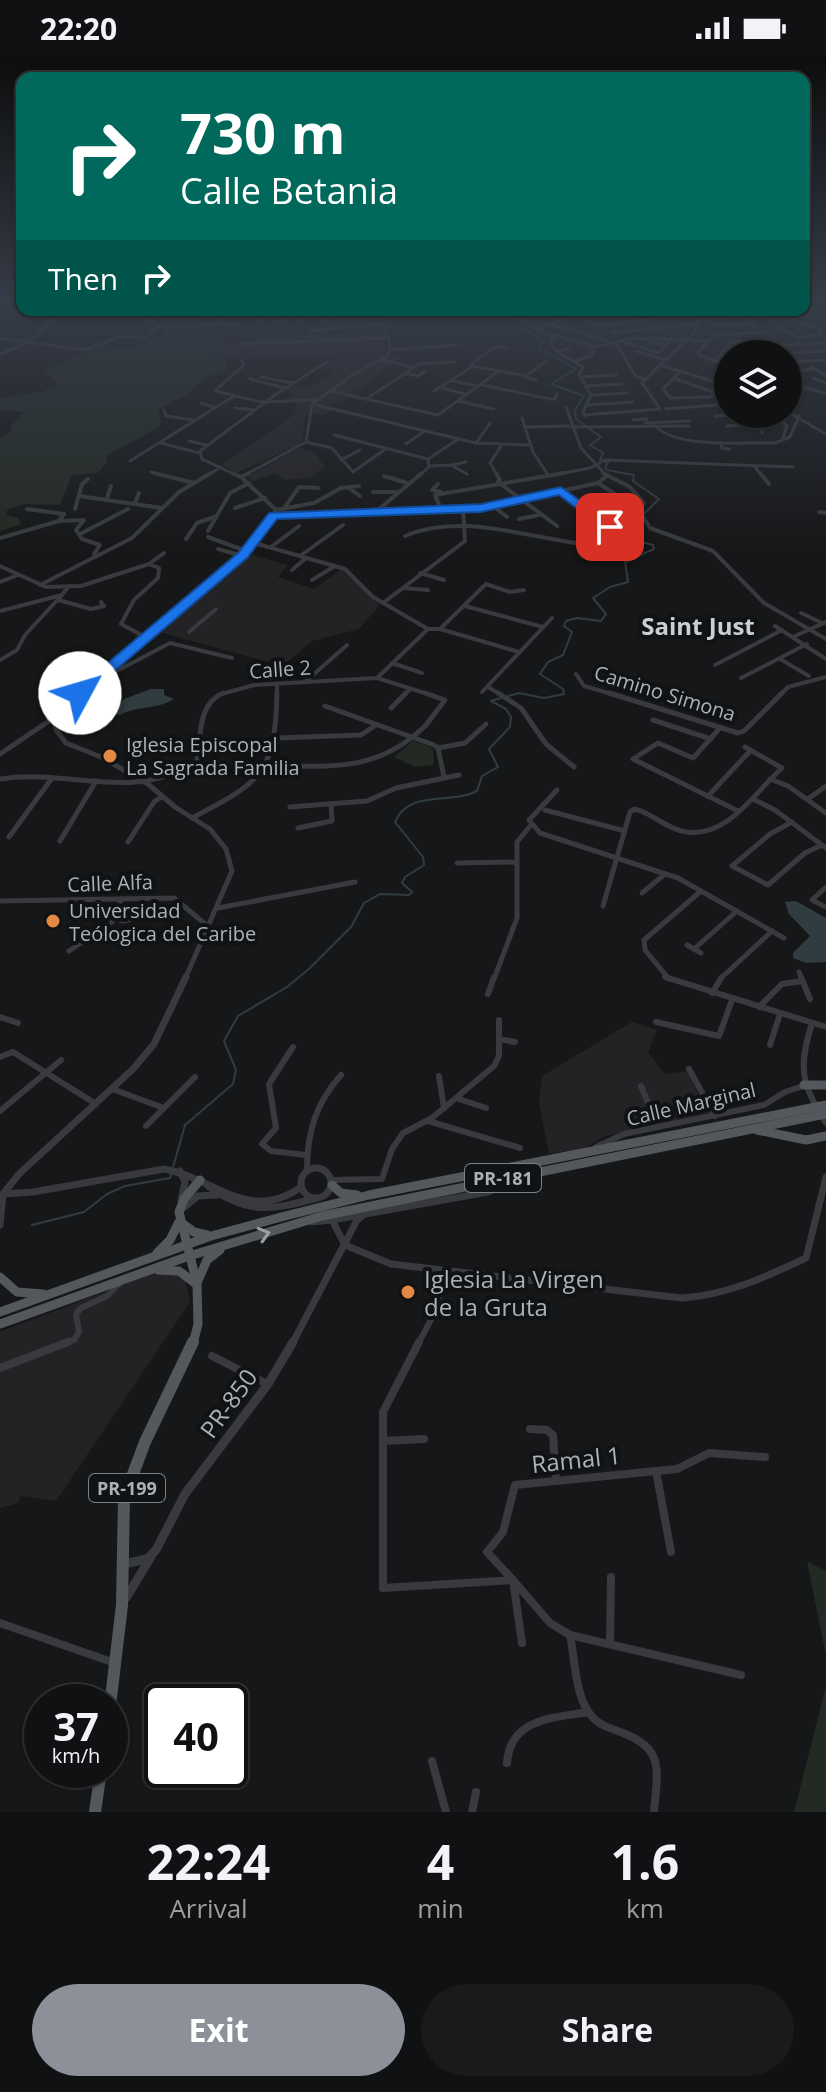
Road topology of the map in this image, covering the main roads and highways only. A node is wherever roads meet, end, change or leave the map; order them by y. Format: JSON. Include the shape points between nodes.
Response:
{"nodes":[{"id":1,"x":804,"y":1085,"type":"road end"},
{"id":2,"x":826,"y":1085,"type":"edge"},
{"id":3,"x":823,"y":1113,"type":"edge"},
{"id":4,"x":752,"y":1129,"type":"junction"},
{"id":5,"x":826,"y":1136,"type":"edge"},
{"id":6,"x":200,"y":1180,"type":"road end"},
{"id":7,"x":332,"y":1183,"type":"road end"},
{"id":8,"x":369,"y":1195,"type":"junction"},
{"id":9,"x":179,"y":1217,"type":"junction"},
{"id":10,"x":211,"y":1236,"type":"junction"},
{"id":11,"x":229,"y":1244,"type":"junction"},
{"id":12,"x":187,"y":1250,"type":"junction"},
{"id":13,"x":149,"y":1265,"type":"junction"},
{"id":14,"x":0,"y":1277,"type":"edge"},
{"id":15,"x":197,"y":1284,"type":"junction"},
{"id":16,"x":52,"y":1294,"type":"junction"},
{"id":17,"x":0,"y":1312,"type":"edge"},
{"id":18,"x":0,"y":1324,"type":"edge"},
{"id":19,"x":112,"y":1684,"type":"edge"},
{"id":20,"x":98,"y":1788,"type":"edge"},
{"id":21,"x":95,"y":1812,"type":"edge"}],
"edges":[{"from":1,"to":2,"type":"main road"},
{"from":3,"to":4,"type":"main road","number":"PR-181"},
{"from":3,"to":8,"type":"main road","number":"PR-181"},
{"from":4,"to":5,"type":"main road","via":[[806,1140]]},
{"from":11,"to":4,"type":"main road","number":"PR-181","one_way":true,"via":[[382,1202]]},
{"from":6,"to":9,"type":"main road","via":[[184,1199]]},
{"from":7,"to":8,"type":"main road","via":[[341,1193]]},
{"from":8,"to":10,"type":"main road","number":"PR-181"},
{"from":9,"to":10,"type":"main road","via":[[194,1232]]},
{"from":9,"to":12,"type":"main road","number":"PR-199"},
{"from":9,"to":13,"type":"main road","via":[[168,1244]]},
{"from":10,"to":12,"type":"main road","number":"PR-181"},
{"from":11,"to":12,"type":"main road","number":"PR-181"},
{"from":11,"to":15,"type":"main road","via":[[207,1260]]},
{"from":12,"to":13,"type":"main road","number":"PR-181"},
{"from":12,"to":15,"type":"main road","number":"PR-199"},
{"from":13,"to":15,"type":"main road","via":[[179,1271]]},
{"from":13,"to":16,"type":"main road","number":"PR-181"},
{"from":13,"to":18,"type":"main road","number":"PR-181"},
{"from":14,"to":16,"type":"main road","via":[[17,1292]]},
{"from":15,"to":19,"type":"main road","number":"PR-199","via":[[198,1324],[191,1351],[145,1442],[124,1498],[122,1605]]},
{"from":16,"to":17,"type":"main road","number":"PR-181"},
{"from":20,"to":21,"type":"main road"}]}
